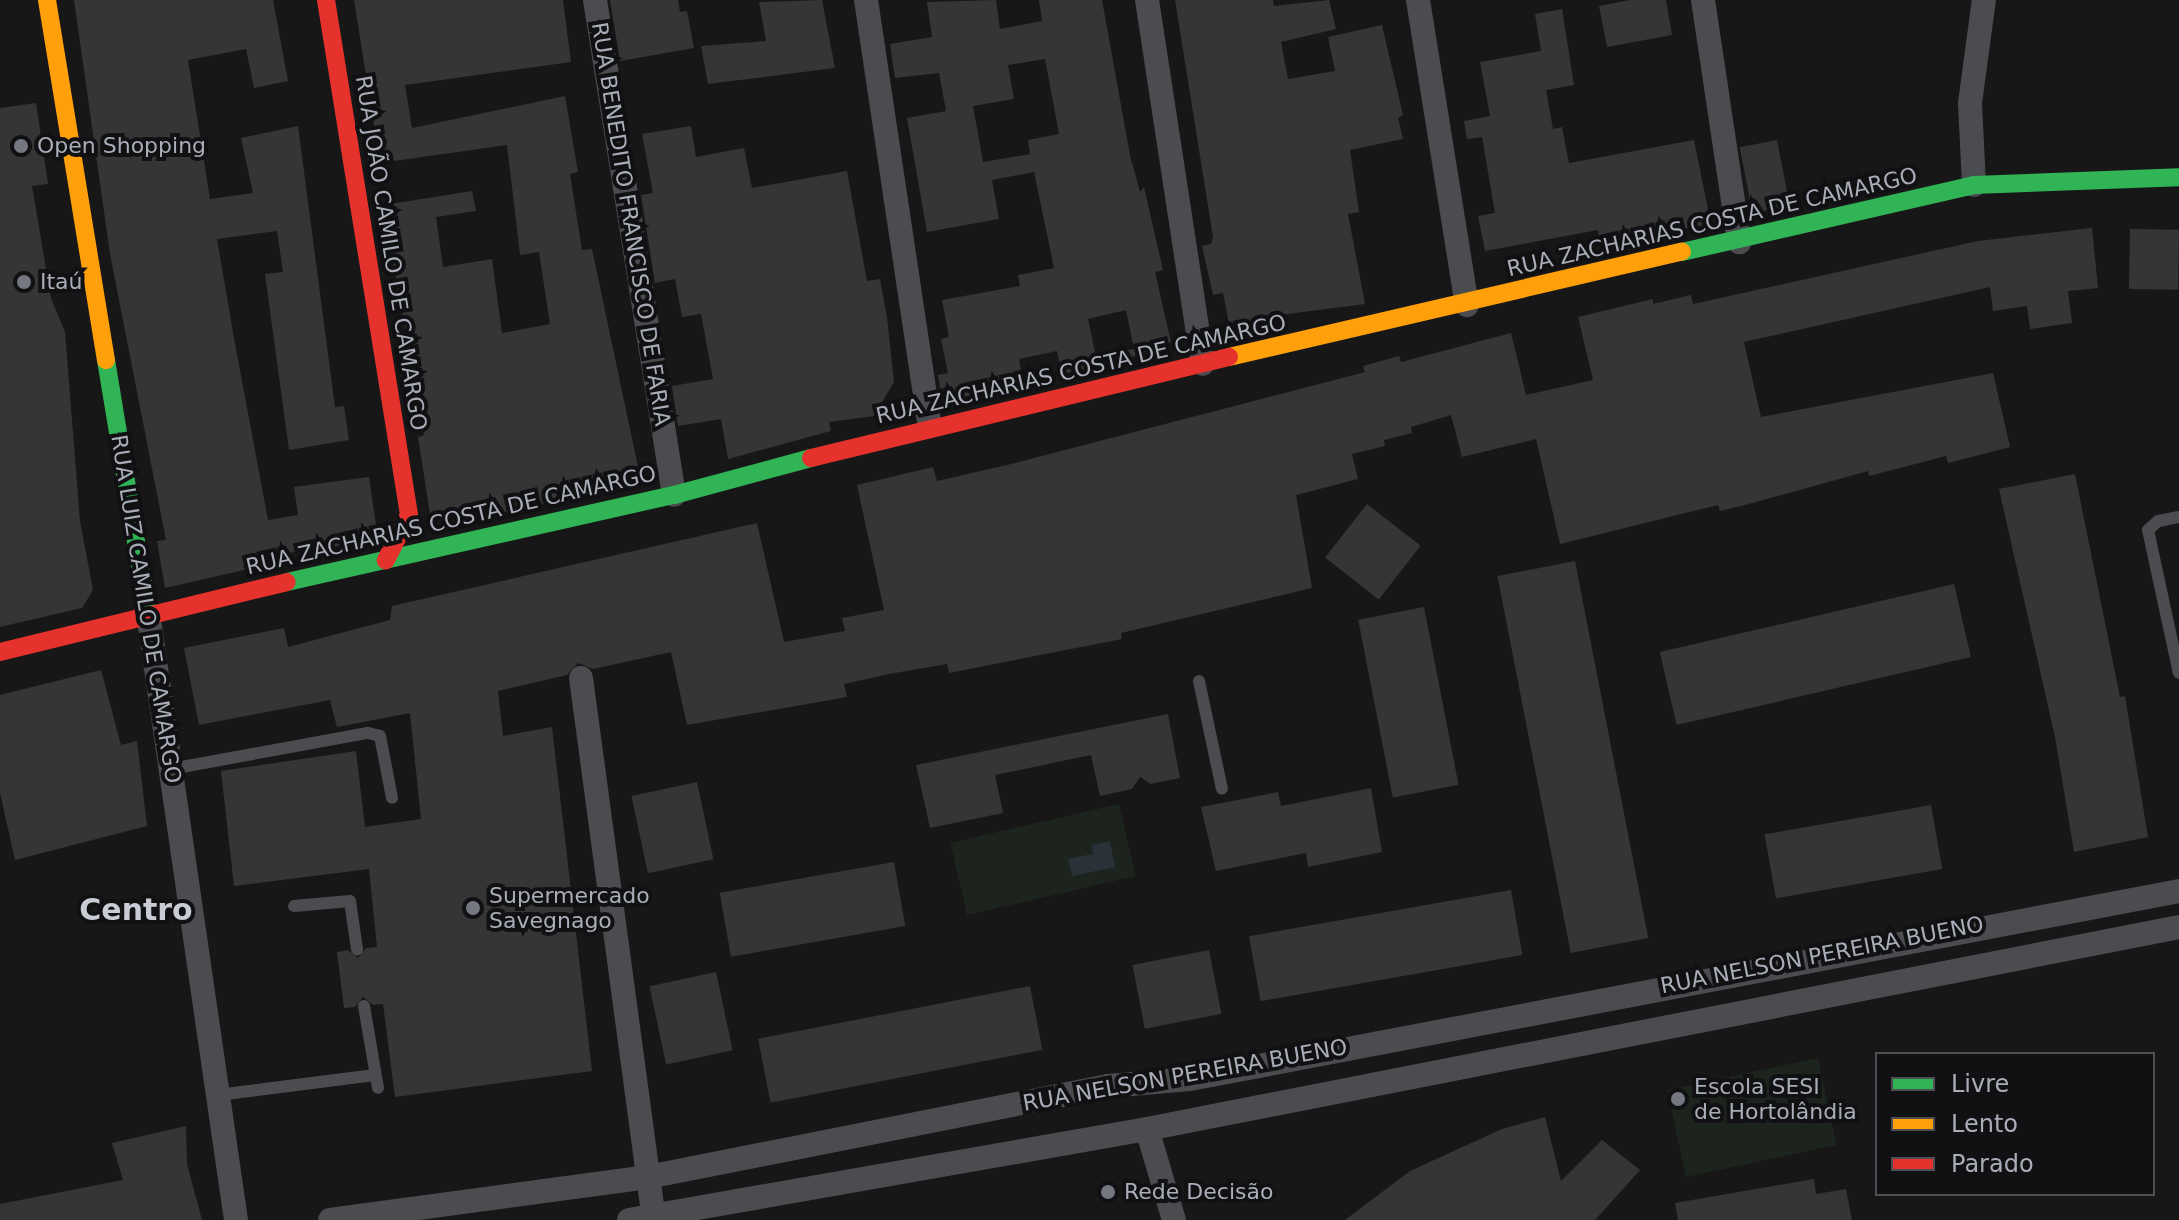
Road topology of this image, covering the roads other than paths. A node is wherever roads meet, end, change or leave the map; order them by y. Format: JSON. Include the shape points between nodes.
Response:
{"nodes":[{"id":1,"x":47,"y":0,"type":"edge"},
{"id":2,"x":326,"y":0,"type":"edge"},
{"id":3,"x":595,"y":0,"type":"edge"},
{"id":4,"x":866,"y":0,"type":"edge"},
{"id":5,"x":1147,"y":0,"type":"edge"},
{"id":6,"x":1418,"y":0,"type":"edge"},
{"id":7,"x":1703,"y":0,"type":"edge"},
{"id":8,"x":1984,"y":0,"type":"edge"},
{"id":9,"x":2179,"y":177,"type":"edge"},
{"id":10,"x":1974,"y":185,"type":"junction"},
{"id":11,"x":1739,"y":242,"type":"junction"},
{"id":12,"x":1467,"y":305,"type":"junction"},
{"id":13,"x":1203,"y":364,"type":"junction"},
{"id":14,"x":930,"y":426,"type":"junction"},
{"id":15,"x":674,"y":495,"type":"junction"},
{"id":16,"x":2179,"y":517,"type":"edge"},
{"id":17,"x":423,"y":521,"type":"junction"},
{"id":18,"x":465,"y":542,"type":"junction"},
{"id":19,"x":386,"y":560,"type":"junction"},
{"id":20,"x":148,"y":613,"type":"junction"},
{"id":21,"x":0,"y":652,"type":"edge"},
{"id":22,"x":2179,"y":673,"type":"edge"},
{"id":23,"x":581,"y":678,"type":"dead end"},
{"id":24,"x":1199,"y":681,"type":"dead end"},
{"id":25,"x":171,"y":769,"type":"junction"},
{"id":26,"x":1222,"y":789,"type":"dead end"},
{"id":27,"x":392,"y":798,"type":"dead end"},
{"id":28,"x":2179,"y":891,"type":"edge"},
{"id":29,"x":294,"y":906,"type":"dead end"},
{"id":30,"x":2179,"y":927,"type":"edge"},
{"id":31,"x":357,"y":949,"type":"dead end"},
{"id":32,"x":364,"y":1006,"type":"dead end"},
{"id":33,"x":218,"y":1095,"type":"junction"},
{"id":34,"x":1147,"y":1129,"type":"junction"},
{"id":35,"x":648,"y":1177,"type":"junction"},
{"id":36,"x":641,"y":1219,"type":"edge"},
{"id":37,"x":236,"y":1220,"type":"edge"},
{"id":38,"x":330,"y":1220,"type":"edge"},
{"id":39,"x":1174,"y":1220,"type":"edge"}],
"edges":[{"from":1,"to":20,"type":"main road","name":"RUA LUIZ CAMILO DE CAMARGO"},
{"from":2,"to":17,"type":"main road","name":"RUA JOÃO CAMILO DE CAMARGO"},
{"from":3,"to":15,"type":"street","name":"RUA BENEDITO FRANCISCO DE FARIA"},
{"from":4,"to":14,"type":"street"},
{"from":5,"to":13,"type":"street"},
{"from":6,"to":12,"type":"street"},
{"from":7,"to":11,"type":"street"},
{"from":8,"to":10,"type":"street","via":[[1970,103]]},
{"from":9,"to":10,"type":"main road","name":"RUA ZACHARIAS COSTA DE CAMARGO"},
{"from":10,"to":11,"type":"main road","name":"RUA ZACHARIAS COSTA DE CAMARGO"},
{"from":11,"to":12,"type":"main road","name":"RUA ZACHARIAS COSTA DE CAMARGO"},
{"from":12,"to":13,"type":"main road","name":"RUA ZACHARIAS COSTA DE CAMARGO"},
{"from":13,"to":14,"type":"main road","name":"RUA ZACHARIAS COSTA DE CAMARGO"},
{"from":14,"to":15,"type":"main road","name":"RUA ZACHARIAS COSTA DE CAMARGO"},
{"from":15,"to":18,"type":"main road","name":"RUA ZACHARIAS COSTA DE CAMARGO"},
{"from":16,"to":22,"type":"lane","via":[[2158,521],[2148,530]]},
{"from":17,"to":18,"type":"main road"},
{"from":17,"to":19,"type":"main road"},
{"from":18,"to":19,"type":"main road","name":"RUA ZACHARIAS COSTA DE CAMARGO"},
{"from":19,"to":20,"type":"main road","name":"RUA ZACHARIAS COSTA DE CAMARGO"},
{"from":20,"to":21,"type":"main road","name":"RUA ZACHARIAS COSTA DE CAMARGO"},
{"from":20,"to":25,"type":"street","name":"RUA LUIZ CAMILO DE CAMARGO"},
{"from":23,"to":35,"type":"street"},
{"from":24,"to":26,"type":"lane"},
{"from":25,"to":27,"type":"lane","via":[[368,733],[380,736]]},
{"from":25,"to":33,"type":"street","name":"RUA LUIZ CAMILO DE CAMARGO"},
{"from":28,"to":35,"type":"street","name":"RUA NELSON PEREIRA BUENO","via":[[1190,1079],[1108,1086]]},
{"from":29,"to":31,"type":"lane","via":[[350,901]]},
{"from":30,"to":34,"type":"street","name":"RUA NELSON PEREIRA BUENO"},
{"from":32,"to":33,"type":"lane","via":[[377,1081]]},
{"from":33,"to":37,"type":"street","name":"RUA LUIZ CAMILO DE CAMARGO"},
{"from":34,"to":36,"type":"street","name":"RUA NELSON PEREIRA BUENO"},
{"from":34,"to":39,"type":"street"},
{"from":35,"to":36,"type":"street"},
{"from":35,"to":38,"type":"street","name":"RUA NELSON PEREIRA BUENO"}]}
